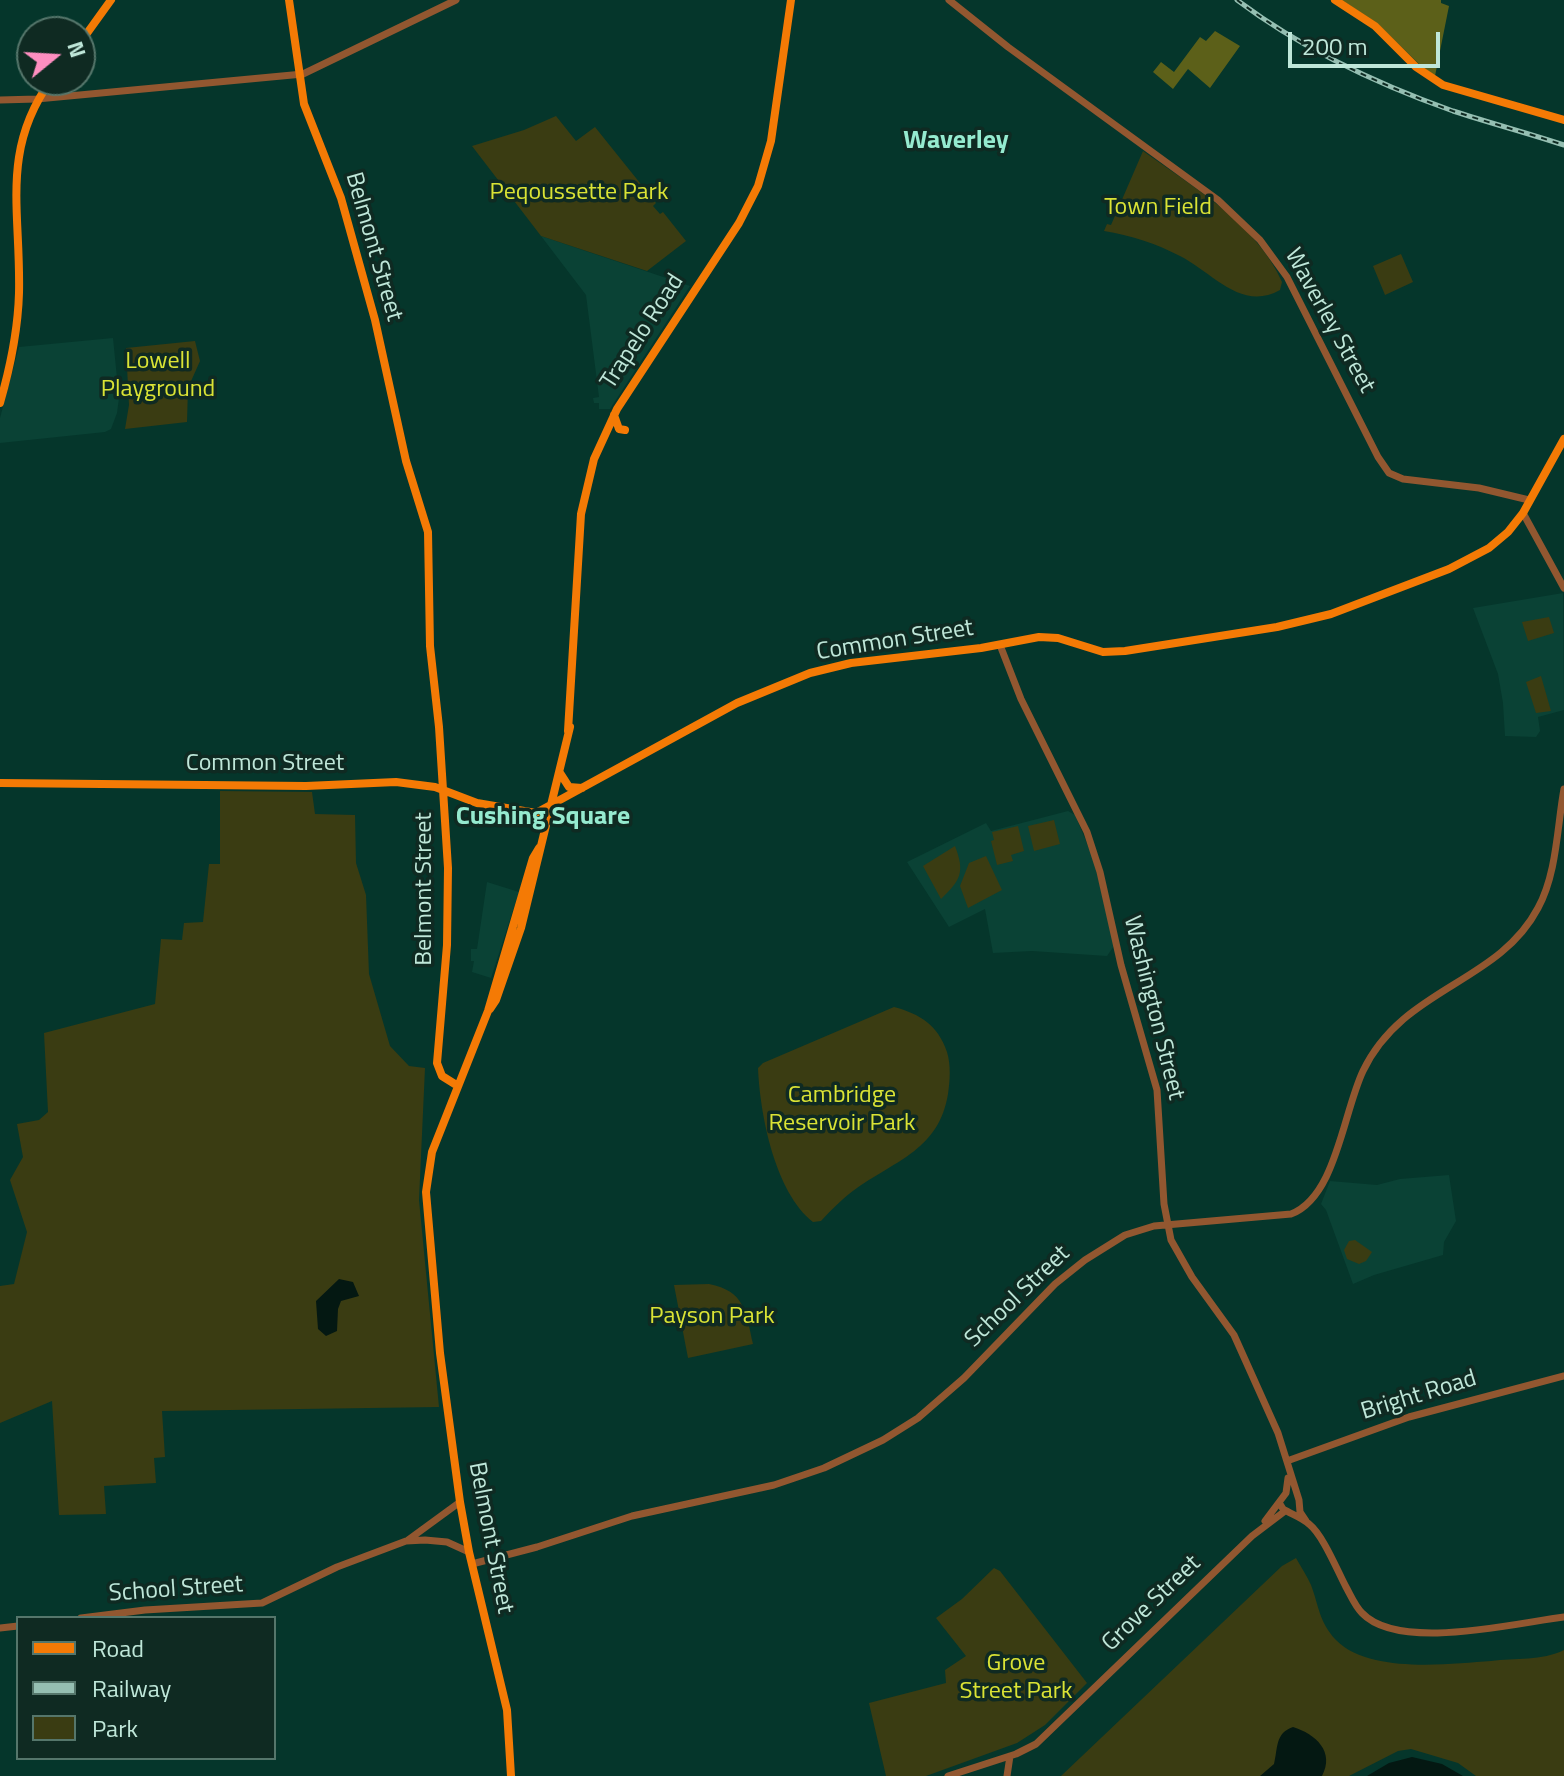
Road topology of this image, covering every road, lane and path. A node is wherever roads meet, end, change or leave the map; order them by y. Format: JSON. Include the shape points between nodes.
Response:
{"nodes":[{"id":1,"x":111,"y":0,"type":"edge"},
{"id":2,"x":289,"y":0,"type":"edge"},
{"id":3,"x":456,"y":0,"type":"edge"},
{"id":4,"x":791,"y":0,"type":"edge"},
{"id":5,"x":949,"y":0,"type":"edge"},
{"id":6,"x":1335,"y":0,"type":"edge"},
{"id":7,"x":96,"y":21,"type":"edge"},
{"id":8,"x":299,"y":75,"type":"junction"},
{"id":9,"x":39,"y":96,"type":"edge"},
{"id":10,"x":37,"y":99,"type":"junction"},
{"id":11,"x":0,"y":100,"type":"edge"},
{"id":12,"x":1564,"y":120,"type":"edge"},
{"id":13,"x":0,"y":403,"type":"edge"},
{"id":14,"x":614,"y":415,"type":"junction"},
{"id":15,"x":625,"y":430,"type":"dead end"},
{"id":16,"x":1564,"y":439,"type":"edge"},
{"id":17,"x":1529,"y":500,"type":"junction"},
{"id":18,"x":1523,"y":513,"type":"junction"},
{"id":19,"x":1564,"y":588,"type":"edge"},
{"id":20,"x":1000,"y":645,"type":"junction"},
{"id":21,"x":560,"y":771,"type":"junction"},
{"id":22,"x":0,"y":783,"type":"edge"},
{"id":23,"x":583,"y":788,"type":"junction"},
{"id":24,"x":1564,"y":789,"type":"edge"},
{"id":25,"x":444,"y":791,"type":"junction"},
{"id":26,"x":551,"y":806,"type":"junction"},
{"id":27,"x":458,"y":1086,"type":"junction"},
{"id":28,"x":1167,"y":1225,"type":"junction"},
{"id":29,"x":1564,"y":1376,"type":"edge"},
{"id":30,"x":1288,"y":1464,"type":"junction"},
{"id":31,"x":1291,"y":1494,"type":"junction"},
{"id":32,"x":460,"y":1502,"type":"junction"},
{"id":33,"x":1289,"y":1508,"type":"junction"},
{"id":34,"x":406,"y":1541,"type":"junction"},
{"id":35,"x":469,"y":1552,"type":"junction"},
{"id":36,"x":472,"y":1564,"type":"junction"},
{"id":37,"x":97,"y":1616,"type":"edge"},
{"id":38,"x":1564,"y":1617,"type":"edge"},
{"id":39,"x":1010,"y":1756,"type":"junction"},
{"id":40,"x":511,"y":1776,"type":"edge"},
{"id":41,"x":948,"y":1776,"type":"edge"},
{"id":42,"x":1007,"y":1776,"type":"edge"}],
"edges":[{"from":1,"to":7,"type":"main road"},
{"from":2,"to":8,"type":"main road","name":"Belmont Street"},
{"from":3,"to":8,"type":"street"},
{"from":4,"to":14,"type":"main road","name":"Trapelo Road","via":[[771,141],[758,186]]},
{"from":5,"to":17,"type":"street","name":"Waverley Street","via":[[1248,227],[1287,277],[1389,473]]},
{"from":6,"to":12,"type":"main road","via":[[1379,29],[1416,67],[1443,85]]},
{"from":8,"to":10,"type":"street"},
{"from":8,"to":25,"type":"main road","name":"Belmont Street","via":[[309,122],[341,198],[406,461],[426,521],[430,646]]},
{"from":9,"to":10,"type":"main road"},
{"from":10,"to":11,"type":"street"},
{"from":10,"to":13,"type":"main road","via":[[16,158],[19,295]]},
{"from":14,"to":15,"type":"main road","via":[[619,429]]},
{"from":14,"to":21,"type":"main road","name":"Trapelo Road","via":[[584,497],[571,699]]},
{"from":16,"to":17,"type":"main road","name":"Common Street"},
{"from":17,"to":18,"type":"main road","name":"Common Street"},
{"from":18,"to":19,"type":"street"},
{"from":18,"to":20,"type":"main road","name":"Common Street","via":[[1482,552],[1331,614],[1125,651],[1103,652],[1048,637]]},
{"from":20,"to":23,"type":"main road","name":"Common Street","via":[[810,673],[737,703]]},
{"from":20,"to":28,"type":"street","name":"Washington Street","via":[[1087,832],[1100,872],[1157,1090]]},
{"from":21,"to":23,"type":"main road","via":[[569,787]]},
{"from":21,"to":26,"type":"main road","name":"Trapelo Road"},
{"from":22,"to":25,"type":"main road","name":"Common Street","via":[[387,782]]},
{"from":23,"to":26,"type":"main road","name":"Common Street"},
{"from":24,"to":28,"type":"street","name":"School Street","via":[[1548,881],[1538,908],[1511,945],[1409,1012],[1383,1038],[1362,1073],[1324,1184],[1312,1201],[1291,1214]]},
{"from":25,"to":26,"type":"main road","name":"Common Street","via":[[529,813]]},
{"from":25,"to":27,"type":"main road","name":"Belmont Street","via":[[448,924],[437,1063],[442,1076]]},
{"from":26,"to":27,"type":"main road","name":"Trapelo Road","via":[[488,1011]]},
{"from":27,"to":32,"type":"main road","name":"Belmont Street","via":[[432,1152],[426,1192]]},
{"from":28,"to":30,"type":"street","name":"Washington Street","via":[[1183,1264],[1234,1335]]},
{"from":28,"to":36,"type":"street","name":"School Street","via":[[1138,1230],[1085,1260],[941,1400],[866,1449],[783,1483],[632,1516]]},
{"from":29,"to":30,"type":"street","name":"Bright Road","via":[[1409,1417]]},
{"from":30,"to":31,"type":"street","name":"Washington Street"},
{"from":31,"to":33,"type":"street","name":"Washington Street","via":[[1299,1500]]},
{"from":31,"to":33,"type":"street","name":"Grove Street","via":[[1281,1497]]},
{"from":32,"to":34,"type":"street","name":"School Street"},
{"from":32,"to":35,"type":"main road","name":"Belmont Street"},
{"from":33,"to":38,"type":"street","via":[[1314,1529],[1361,1612],[1390,1629],[1435,1634]]},
{"from":33,"to":39,"type":"street","name":"Grove Street","via":[[1259,1529],[1049,1733]]},
{"from":34,"to":35,"type":"street","name":"School Street","via":[[447,1542]]},
{"from":34,"to":37,"type":"street","name":"School Street","via":[[262,1603]]},
{"from":35,"to":36,"type":"main road","name":"Belmont Street"},
{"from":36,"to":40,"type":"main road","name":"Belmont Street","via":[[507,1710]]},
{"from":39,"to":41,"type":"street","name":"Grove Street"},
{"from":39,"to":42,"type":"street"}]}
